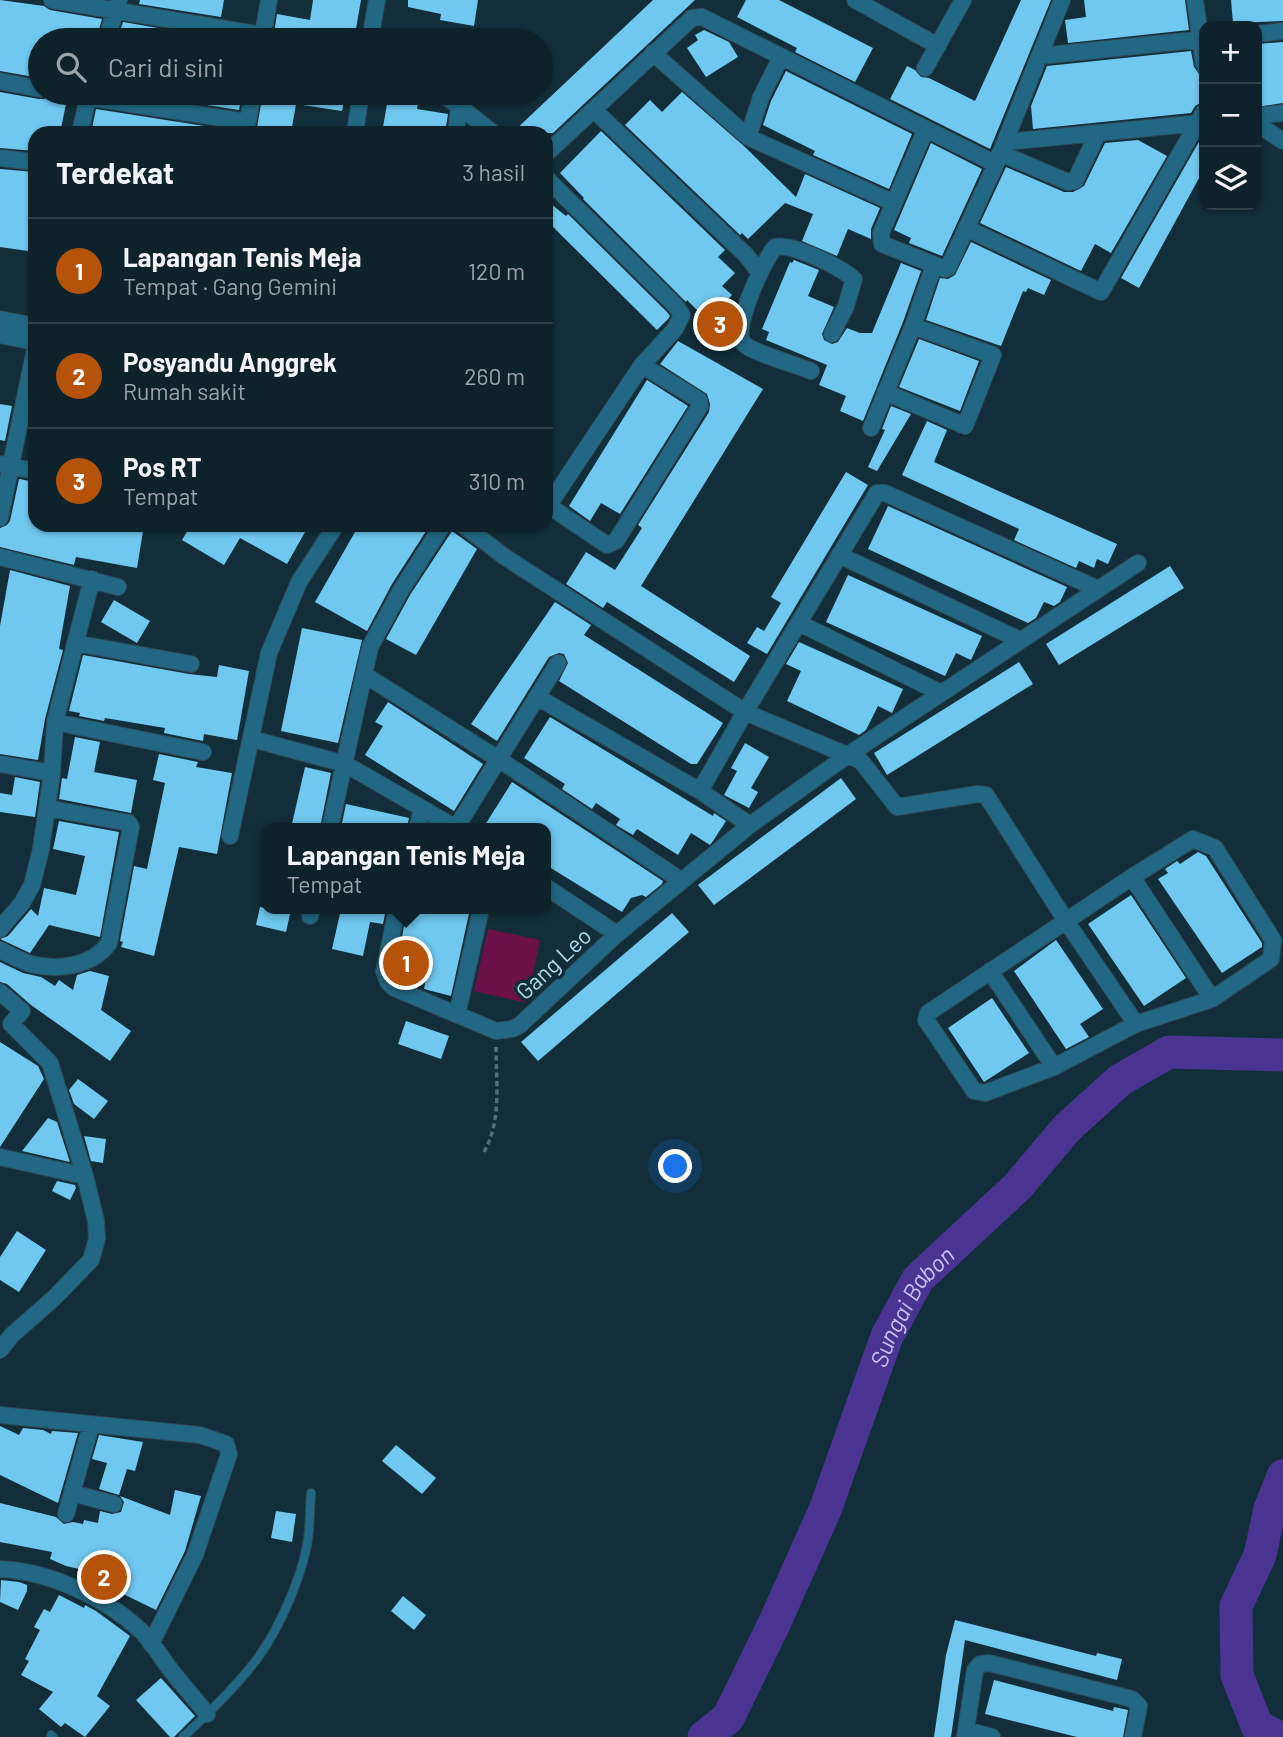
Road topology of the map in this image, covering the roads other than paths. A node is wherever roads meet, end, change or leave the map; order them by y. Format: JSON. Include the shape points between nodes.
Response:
{"nodes":[{"id":1,"x":52,"y":0,"type":"edge"},
{"id":2,"x":270,"y":0,"type":"edge"},
{"id":3,"x":377,"y":0,"type":"edge"},
{"id":4,"x":855,"y":0,"type":"edge"},
{"id":5,"x":963,"y":0,"type":"edge"},
{"id":6,"x":1062,"y":0,"type":"edge"},
{"id":7,"x":1195,"y":0,"type":"edge"},
{"id":8,"x":118,"y":6,"type":"edge"},
{"id":9,"x":1199,"y":21,"type":"edge"},
{"id":10,"x":110,"y":28,"type":"edge"},
{"id":11,"x":218,"y":28,"type":"edge"},
{"id":12,"x":265,"y":28,"type":"edge"},
{"id":13,"x":372,"y":28,"type":"edge"},
{"id":14,"x":1283,"y":31,"type":"edge"},
{"id":15,"x":1262,"y":33,"type":"edge"},
{"id":16,"x":1199,"y":39,"type":"edge"},
{"id":17,"x":938,"y":46,"type":"junction"},
{"id":18,"x":653,"y":53,"type":"junction"},
{"id":19,"x":1040,"y":56,"type":"junction"},
{"id":20,"x":780,"y":57,"type":"junction"},
{"id":21,"x":925,"y":68,"type":"dead end"},
{"id":22,"x":0,"y":81,"type":"edge"},
{"id":23,"x":28,"y":87,"type":"edge"},
{"id":24,"x":86,"y":105,"type":"edge"},
{"id":25,"x":136,"y":105,"type":"edge"},
{"id":26,"x":251,"y":105,"type":"edge"},
{"id":27,"x":359,"y":105,"type":"edge"},
{"id":28,"x":459,"y":106,"type":"joint"},
{"id":29,"x":594,"y":110,"type":"junction"},
{"id":30,"x":1283,"y":113,"type":"edge"},
{"id":31,"x":1262,"y":117,"type":"edge"},
{"id":32,"x":1199,"y":118,"type":"edge"},
{"id":33,"x":1199,"y":123,"type":"edge"},
{"id":34,"x":81,"y":126,"type":"edge"},
{"id":35,"x":236,"y":126,"type":"edge"},
{"id":36,"x":246,"y":126,"type":"edge"},
{"id":37,"x":356,"y":126,"type":"edge"},
{"id":38,"x":457,"y":126,"type":"edge"},
{"id":39,"x":484,"y":126,"type":"edge"},
{"id":40,"x":1262,"y":126,"type":"edge"},
{"id":41,"x":926,"y":130,"type":"junction"},
{"id":42,"x":1098,"y":133,"type":"junction"},
{"id":43,"x":748,"y":137,"type":"junction"},
{"id":44,"x":1283,"y":141,"type":"edge"},
{"id":45,"x":553,"y":148,"type":"edge"},
{"id":46,"x":1000,"y":153,"type":"junction"},
{"id":47,"x":0,"y":158,"type":"edge"},
{"id":48,"x":28,"y":161,"type":"edge"},
{"id":49,"x":553,"y":185,"type":"edge"},
{"id":50,"x":894,"y":203,"type":"junction"},
{"id":51,"x":967,"y":228,"type":"junction"},
{"id":52,"x":934,"y":265,"type":"junction"},
{"id":53,"x":759,"y":272,"type":"junction"},
{"id":54,"x":0,"y":319,"type":"edge"},
{"id":55,"x":28,"y":325,"type":"edge"},
{"id":56,"x":913,"y":326,"type":"junction"},
{"id":57,"x":832,"y":334,"type":"dead end"},
{"id":58,"x":0,"y":335,"type":"edge"},
{"id":59,"x":28,"y":341,"type":"edge"},
{"id":60,"x":642,"y":365,"type":"junction"},
{"id":61,"x":811,"y":370,"type":"dead end"},
{"id":62,"x":28,"y":377,"type":"edge"},
{"id":63,"x":885,"y":393,"type":"junction"},
{"id":64,"x":871,"y":428,"type":"dead end"},
{"id":65,"x":6,"y":465,"type":"edge"},
{"id":66,"x":28,"y":470,"type":"edge"},
{"id":67,"x":553,"y":498,"type":"edge"},
{"id":68,"x":553,"y":509,"type":"edge"},
{"id":69,"x":0,"y":518,"type":"edge"},
{"id":70,"x":332,"y":532,"type":"edge"},
{"id":71,"x":438,"y":532,"type":"edge"},
{"id":72,"x":472,"y":532,"type":"edge"},
{"id":73,"x":839,"y":555,"type":"junction"},
{"id":74,"x":0,"y":557,"type":"edge"},
{"id":75,"x":1138,"y":563,"type":"dead end"},
{"id":76,"x":92,"y":579,"type":"junction"},
{"id":77,"x":118,"y":587,"type":"dead end"},
{"id":78,"x":1098,"y":589,"type":"junction"},
{"id":79,"x":799,"y":623,"type":"junction"},
{"id":80,"x":1020,"y":640,"type":"junction"},
{"id":81,"x":75,"y":643,"type":"junction"},
{"id":82,"x":558,"y":663,"type":"dead end"},
{"id":83,"x":191,"y":664,"type":"dead end"},
{"id":84,"x":365,"y":675,"type":"junction"},
{"id":85,"x":941,"y":693,"type":"junction"},
{"id":86,"x":537,"y":697,"type":"junction"},
{"id":87,"x":745,"y":712,"type":"junction"},
{"id":88,"x":55,"y":722,"type":"junction"},
{"id":89,"x":252,"y":739,"type":"junction"},
{"id":90,"x":203,"y":752,"type":"dead end"},
{"id":91,"x":848,"y":755,"type":"junction"},
{"id":92,"x":500,"y":760,"type":"junction"},
{"id":93,"x":0,"y":764,"type":"edge"},
{"id":94,"x":345,"y":764,"type":"junction"},
{"id":95,"x":52,"y":773,"type":"junction"},
{"id":96,"x":700,"y":791,"type":"junction"},
{"id":97,"x":47,"y":808,"type":"junction"},
{"id":98,"x":422,"y":809,"type":"junction"},
{"id":99,"x":331,"y":823,"type":"edge"},
{"id":100,"x":418,"y":823,"type":"edge"},
{"id":101,"x":447,"y":823,"type":"edge"},
{"id":102,"x":459,"y":823,"type":"edge"},
{"id":103,"x":750,"y":825,"type":"junction"},
{"id":104,"x":230,"y":836,"type":"dead end"},
{"id":105,"x":1132,"y":877,"type":"junction"},
{"id":106,"x":682,"y":881,"type":"junction"},
{"id":107,"x":551,"y":890,"type":"edge"},
{"id":108,"x":396,"y":914,"type":"edge"},
{"id":109,"x":480,"y":914,"type":"edge"},
{"id":110,"x":1066,"y":921,"type":"junction"},
{"id":111,"x":0,"y":929,"type":"edge"},
{"id":112,"x":617,"y":934,"type":"junction"},
{"id":113,"x":0,"y":950,"type":"edge"},
{"id":114,"x":990,"y":971,"type":"junction"},
{"id":115,"x":0,"y":992,"type":"edge"},
{"id":116,"x":1212,"y":999,"type":"junction"},
{"id":117,"x":457,"y":1015,"type":"junction"},
{"id":118,"x":1136,"y":1024,"type":"junction"},
{"id":119,"x":1054,"y":1067,"type":"junction"},
{"id":120,"x":0,"y":1157,"type":"edge"},
{"id":121,"x":85,"y":1176,"type":"junction"},
{"id":122,"x":0,"y":1350,"type":"edge"},
{"id":123,"x":0,"y":1415,"type":"edge"},
{"id":124,"x":91,"y":1425,"type":"junction"},
{"id":125,"x":72,"y":1493,"type":"junction"},
{"id":126,"x":311,"y":1493,"type":"dead end"},
{"id":127,"x":114,"y":1504,"type":"dead end"},
{"id":128,"x":66,"y":1514,"type":"dead end"},
{"id":129,"x":0,"y":1569,"type":"edge"},
{"id":130,"x":151,"y":1644,"type":"junction"},
{"id":131,"x":207,"y":1714,"type":"junction"},
{"id":132,"x":966,"y":1734,"type":"edge"},
{"id":133,"x":183,"y":1737,"type":"edge"},
{"id":134,"x":992,"y":1737,"type":"edge"},
{"id":135,"x":1133,"y":1737,"type":"edge"}],
"edges":[{"from":1,"to":8,"type":"street"},
{"from":2,"to":12,"type":"street"},
{"from":3,"to":13,"type":"street"},
{"from":4,"to":17,"type":"street"},
{"from":5,"to":17,"type":"street"},
{"from":6,"to":19,"type":"street"},
{"from":7,"to":9,"type":"street"},
{"from":8,"to":10,"type":"street"},
{"from":8,"to":11,"type":"street"},
{"from":14,"to":15,"type":"street"},
{"from":16,"to":19,"type":"street"},
{"from":17,"to":21,"type":"street"},
{"from":18,"to":20,"type":"street","via":[[692,18],[702,16]]},
{"from":18,"to":29,"type":"street"},
{"from":18,"to":43,"type":"street"},
{"from":19,"to":46,"type":"street"},
{"from":20,"to":41,"type":"street"},
{"from":20,"to":43,"type":"street"},
{"from":22,"to":23,"type":"street"},
{"from":24,"to":34,"type":"street"},
{"from":25,"to":35,"type":"street"},
{"from":26,"to":36,"type":"street"},
{"from":27,"to":37,"type":"street"},
{"from":28,"to":38,"type":"street"},
{"from":28,"to":39,"type":"street"},
{"from":29,"to":45,"type":"street"},
{"from":29,"to":53,"type":"street"},
{"from":30,"to":31,"type":"street"},
{"from":32,"to":42,"type":"street"},
{"from":33,"to":51,"type":"street","via":[[1101,292]]},
{"from":40,"to":44,"type":"street"},
{"from":41,"to":46,"type":"street"},
{"from":41,"to":50,"type":"street"},
{"from":42,"to":46,"type":"street"},
{"from":42,"to":46,"type":"street","via":[[1075,181]]},
{"from":43,"to":50,"type":"street"},
{"from":46,"to":51,"type":"street"},
{"from":47,"to":48,"type":"street"},
{"from":49,"to":60,"type":"street","via":[[682,315]]},
{"from":50,"to":52,"type":"street","via":[[881,233],[882,244]]},
{"from":51,"to":52,"type":"street","via":[[948,268]]},
{"from":52,"to":56,"type":"street"},
{"from":53,"to":57,"type":"street","via":[[780,246],[840,268],[854,279]]},
{"from":53,"to":61,"type":"street","via":[[740,327],[743,344]]},
{"from":54,"to":55,"type":"street"},
{"from":56,"to":63,"type":"street"},
{"from":56,"to":63,"type":"street","via":[[993,355],[965,426]]},
{"from":58,"to":59,"type":"street"},
{"from":60,"to":67,"type":"street"},
{"from":60,"to":68,"type":"street","via":[[699,400],[700,406],[616,541],[607,545]]},
{"from":62,"to":65,"type":"street"},
{"from":63,"to":64,"type":"street"},
{"from":65,"to":66,"type":"street"},
{"from":65,"to":69,"type":"street"},
{"from":70,"to":89,"type":"street","via":[[299,583],[269,653]]},
{"from":71,"to":84,"type":"street","via":[[370,647]]},
{"from":72,"to":87,"type":"street"},
{"from":73,"to":78,"type":"street","via":[[873,496],[883,492]]},
{"from":73,"to":79,"type":"street"},
{"from":73,"to":80,"type":"street"},
{"from":74,"to":76,"type":"street"},
{"from":75,"to":78,"type":"street","name":"Gang Leo"},
{"from":76,"to":77,"type":"street"},
{"from":76,"to":81,"type":"street"},
{"from":78,"to":80,"type":"street","name":"Gang Leo"},
{"from":79,"to":85,"type":"street"},
{"from":79,"to":87,"type":"street"},
{"from":80,"to":85,"type":"street","name":"Gang Leo"},
{"from":81,"to":83,"type":"street"},
{"from":81,"to":88,"type":"street"},
{"from":82,"to":86,"type":"street"},
{"from":84,"to":92,"type":"street"},
{"from":84,"to":94,"type":"street"},
{"from":85,"to":91,"type":"street","name":"Gang Leo"},
{"from":86,"to":92,"type":"street"},
{"from":86,"to":96,"type":"street"},
{"from":87,"to":91,"type":"street"},
{"from":87,"to":96,"type":"street"},
{"from":88,"to":90,"type":"street"},
{"from":88,"to":95,"type":"street"},
{"from":89,"to":94,"type":"street"},
{"from":89,"to":104,"type":"street"},
{"from":91,"to":103,"type":"street","name":"Gang Leo"},
{"from":91,"to":110,"type":"street","via":[[861,761],[899,808],[986,796]]},
{"from":92,"to":102,"type":"street"},
{"from":92,"to":106,"type":"street"},
{"from":93,"to":95,"type":"street"},
{"from":94,"to":98,"type":"street"},
{"from":94,"to":99,"type":"street"},
{"from":95,"to":97,"type":"street"},
{"from":96,"to":103,"type":"street"},
{"from":97,"to":111,"type":"street","via":[[32,885]]},
{"from":97,"to":113,"type":"street","via":[[131,827],[109,943],[98,956],[61,967],[31,964]]},
{"from":98,"to":100,"type":"street"},
{"from":98,"to":101,"type":"street"},
{"from":103,"to":106,"type":"street","name":"Gang Leo"},
{"from":105,"to":110,"type":"street"},
{"from":105,"to":116,"type":"street"},
{"from":105,"to":116,"type":"street","via":[[1189,840],[1214,848],[1273,940],[1270,959]]},
{"from":106,"to":112,"type":"street","name":"Gang Leo"},
{"from":107,"to":112,"type":"street"},
{"from":108,"to":117,"type":"street","via":[[384,971],[388,982]]},
{"from":109,"to":117,"type":"street"},
{"from":110,"to":114,"type":"street"},
{"from":110,"to":118,"type":"street"},
{"from":112,"to":117,"type":"street","name":"Gang Leo","via":[[520,1025],[496,1031]]},
{"from":114,"to":119,"type":"street"},
{"from":114,"to":119,"type":"street","via":[[928,1013],[926,1020],[974,1091],[985,1093]]},
{"from":115,"to":121,"type":"street","via":[[22,1011],[10,1024],[50,1063]]},
{"from":116,"to":118,"type":"street"},
{"from":118,"to":119,"type":"street"},
{"from":120,"to":121,"type":"street"},
{"from":121,"to":122,"type":"street","via":[[96,1222],[91,1260]]},
{"from":123,"to":124,"type":"street"},
{"from":124,"to":125,"type":"street"},
{"from":124,"to":130,"type":"street","via":[[200,1435],[226,1444],[229,1454],[195,1555]]},
{"from":125,"to":127,"type":"street"},
{"from":125,"to":128,"type":"street"},
{"from":126,"to":131,"type":"lane","via":[[309,1533],[282,1615],[258,1658]]},
{"from":129,"to":130,"type":"street","via":[[78,1588],[140,1630]]},
{"from":130,"to":131,"type":"street"},
{"from":131,"to":133,"type":"lane"},
{"from":132,"to":134,"type":"street"},
{"from":132,"to":135,"type":"street","via":[[975,1670],[989,1663],[1132,1699],[1139,1706]]}]}
